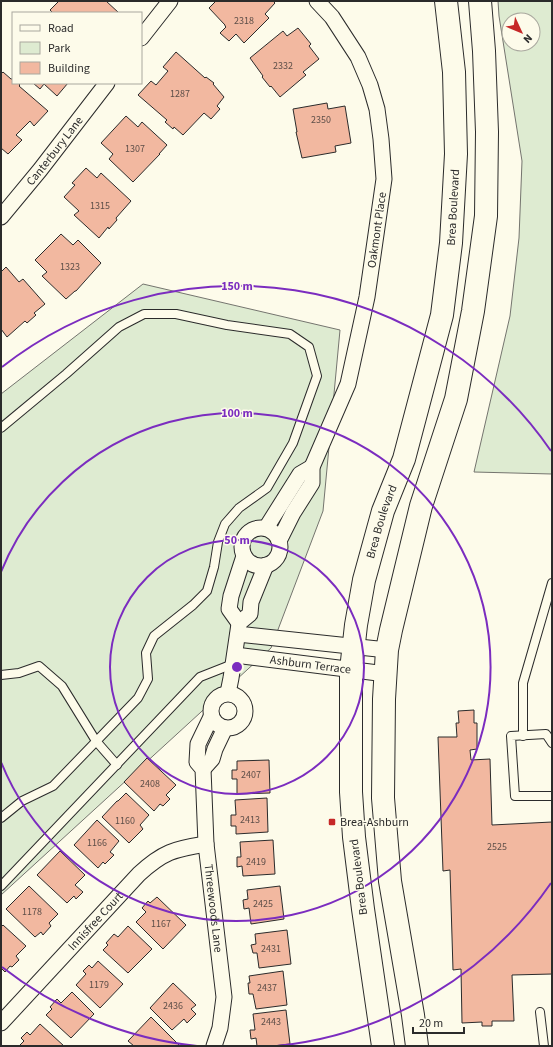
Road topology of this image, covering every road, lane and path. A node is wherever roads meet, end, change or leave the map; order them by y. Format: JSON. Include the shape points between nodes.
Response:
{"nodes":[{"id":1,"x":170,"y":1,"type":"edge"},
{"id":2,"x":317,"y":1,"type":"edge"},
{"id":3,"x":446,"y":1,"type":"edge"},
{"id":4,"x":480,"y":1,"type":"edge"},
{"id":5,"x":142,"y":37,"type":"edge"},
{"id":6,"x":106,"y":84,"type":"edge"},
{"id":7,"x":1,"y":217,"type":"edge"},
{"id":8,"x":1,"y":428,"type":"edge"},
{"id":9,"x":312,"y":467,"type":"junction"},
{"id":10,"x":266,"y":528,"type":"junction"},
{"id":11,"x":279,"y":540,"type":"junction"},
{"id":12,"x":244,"y":556,"type":"junction"},
{"id":13,"x":266,"y":565,"type":"junction"},
{"id":14,"x":552,"y":583,"type":"edge"},
{"id":15,"x":239,"y":628,"type":"junction"},
{"id":16,"x":353,"y":647,"type":"junction"},
{"id":17,"x":387,"y":650,"type":"junction"},
{"id":18,"x":234,"y":660,"type":"junction"},
{"id":19,"x":351,"y":670,"type":"junction"},
{"id":20,"x":386,"y":674,"type":"junction"},
{"id":21,"x":1,"y":675,"type":"edge"},
{"id":22,"x":228,"y":693,"type":"junction"},
{"id":23,"x":211,"y":717,"type":"junction"},
{"id":24,"x":225,"y":728,"type":"junction"},
{"id":25,"x":523,"y":736,"type":"junction"},
{"id":26,"x":96,"y":741,"type":"junction"},
{"id":27,"x":552,"y":743,"type":"edge"},
{"id":28,"x":117,"y":765,"type":"junction"},
{"id":29,"x":203,"y":769,"type":"junction"},
{"id":30,"x":552,"y":796,"type":"edge"},
{"id":31,"x":1,"y":818,"type":"edge"},
{"id":32,"x":206,"y":844,"type":"junction"},
{"id":33,"x":1,"y":886,"type":"edge"},
{"id":34,"x":540,"y":1012,"type":"dead end"},
{"id":35,"x":1,"y":1023,"type":"edge"},
{"id":36,"x":214,"y":1046,"type":"edge"},
{"id":37,"x":383,"y":1046,"type":"edge"},
{"id":38,"x":417,"y":1046,"type":"edge"},
{"id":39,"x":544,"y":1046,"type":"edge"}],
"edges":[{"from":1,"to":5,"type":"street"},
{"from":2,"to":9,"type":"street","name":"Oakmont Place","via":[[332,17],[358,57],[370,86],[377,109],[384,179],[367,297],[348,384]]},
{"from":3,"to":16,"type":"main road","name":"Brea Boulevard","via":[[454,72],[456,154],[451,244],[442,315],[404,459],[383,511],[364,580]]},
{"from":4,"to":17,"type":"main road","via":[[487,124],[486,216],[473,311],[456,400],[421,506]]},
{"from":6,"to":7,"type":"street","name":"Canterbury Lane"},
{"from":8,"to":26,"type":"lane","via":[[119,327],[144,314],[176,314],[290,334],[309,348],[317,376],[293,443],[267,488],[239,508],[225,524],[218,542],[207,591],[154,636],[146,654],[148,679],[138,698]]},
{"from":9,"to":10,"type":"street","name":"Oakmont Place","via":[[300,474]]},
{"from":9,"to":11,"type":"street","name":"Oakmont Place","via":[[312,483]]},
{"from":10,"to":11,"type":"street"},
{"from":10,"to":12,"type":"street","via":[[248,533],[242,544]]},
{"from":11,"to":13,"type":"street","via":[[280,547],[276,559]]},
{"from":12,"to":13,"type":"street","via":[[254,564]]},
{"from":12,"to":15,"type":"street","via":[[229,610]]},
{"from":13,"to":15,"type":"street","via":[[251,602],[250,614]]},
{"from":14,"to":25,"type":"lane","via":[[523,683]]},
{"from":15,"to":16,"type":"street","name":"Ashburn Terrace"},
{"from":15,"to":18,"type":"street"},
{"from":16,"to":17,"type":"street","name":"Ashburn Terrace"},
{"from":16,"to":19,"type":"main road","name":"Brea Boulevard"},
{"from":17,"to":20,"type":"main road"},
{"from":18,"to":19,"type":"street","name":"Ashburn Terrace"},
{"from":18,"to":22,"type":"street"},
{"from":18,"to":28,"type":"lane","via":[[200,677]]},
{"from":19,"to":20,"type":"street","name":"Ashburn Terrace"},
{"from":19,"to":37,"type":"main road","name":"Brea Boulevard","via":[[351,792],[354,837]]},
{"from":20,"to":38,"type":"main road","via":[[383,798],[390,881]]},
{"from":21,"to":26,"type":"lane","via":[[19,673],[39,666],[62,686]]},
{"from":22,"to":23,"type":"street","via":[[218,696],[213,701]]},
{"from":22,"to":24,"type":"street","via":[[242,700],[245,711],[241,722]]},
{"from":23,"to":24,"type":"street"},
{"from":23,"to":29,"type":"street","name":"Threewoods Lane","via":[[198,744],[197,762]]},
{"from":24,"to":29,"type":"street","via":[[212,759]]},
{"from":25,"to":27,"type":"lane","via":[[546,734]]},
{"from":25,"to":30,"type":"lane","via":[[511,736],[515,796]]},
{"from":26,"to":28,"type":"lane"},
{"from":26,"to":31,"type":"lane","via":[[53,786],[22,801]]},
{"from":28,"to":33,"type":"lane"},
{"from":29,"to":32,"type":"street","name":"Threewoods Lane"},
{"from":32,"to":35,"type":"street","name":"Innisfree Court","via":[[185,847],[153,861]]},
{"from":32,"to":36,"type":"street","name":"Threewoods Lane","via":[[224,997],[220,1028]]},
{"from":34,"to":39,"type":"lane"}]}
